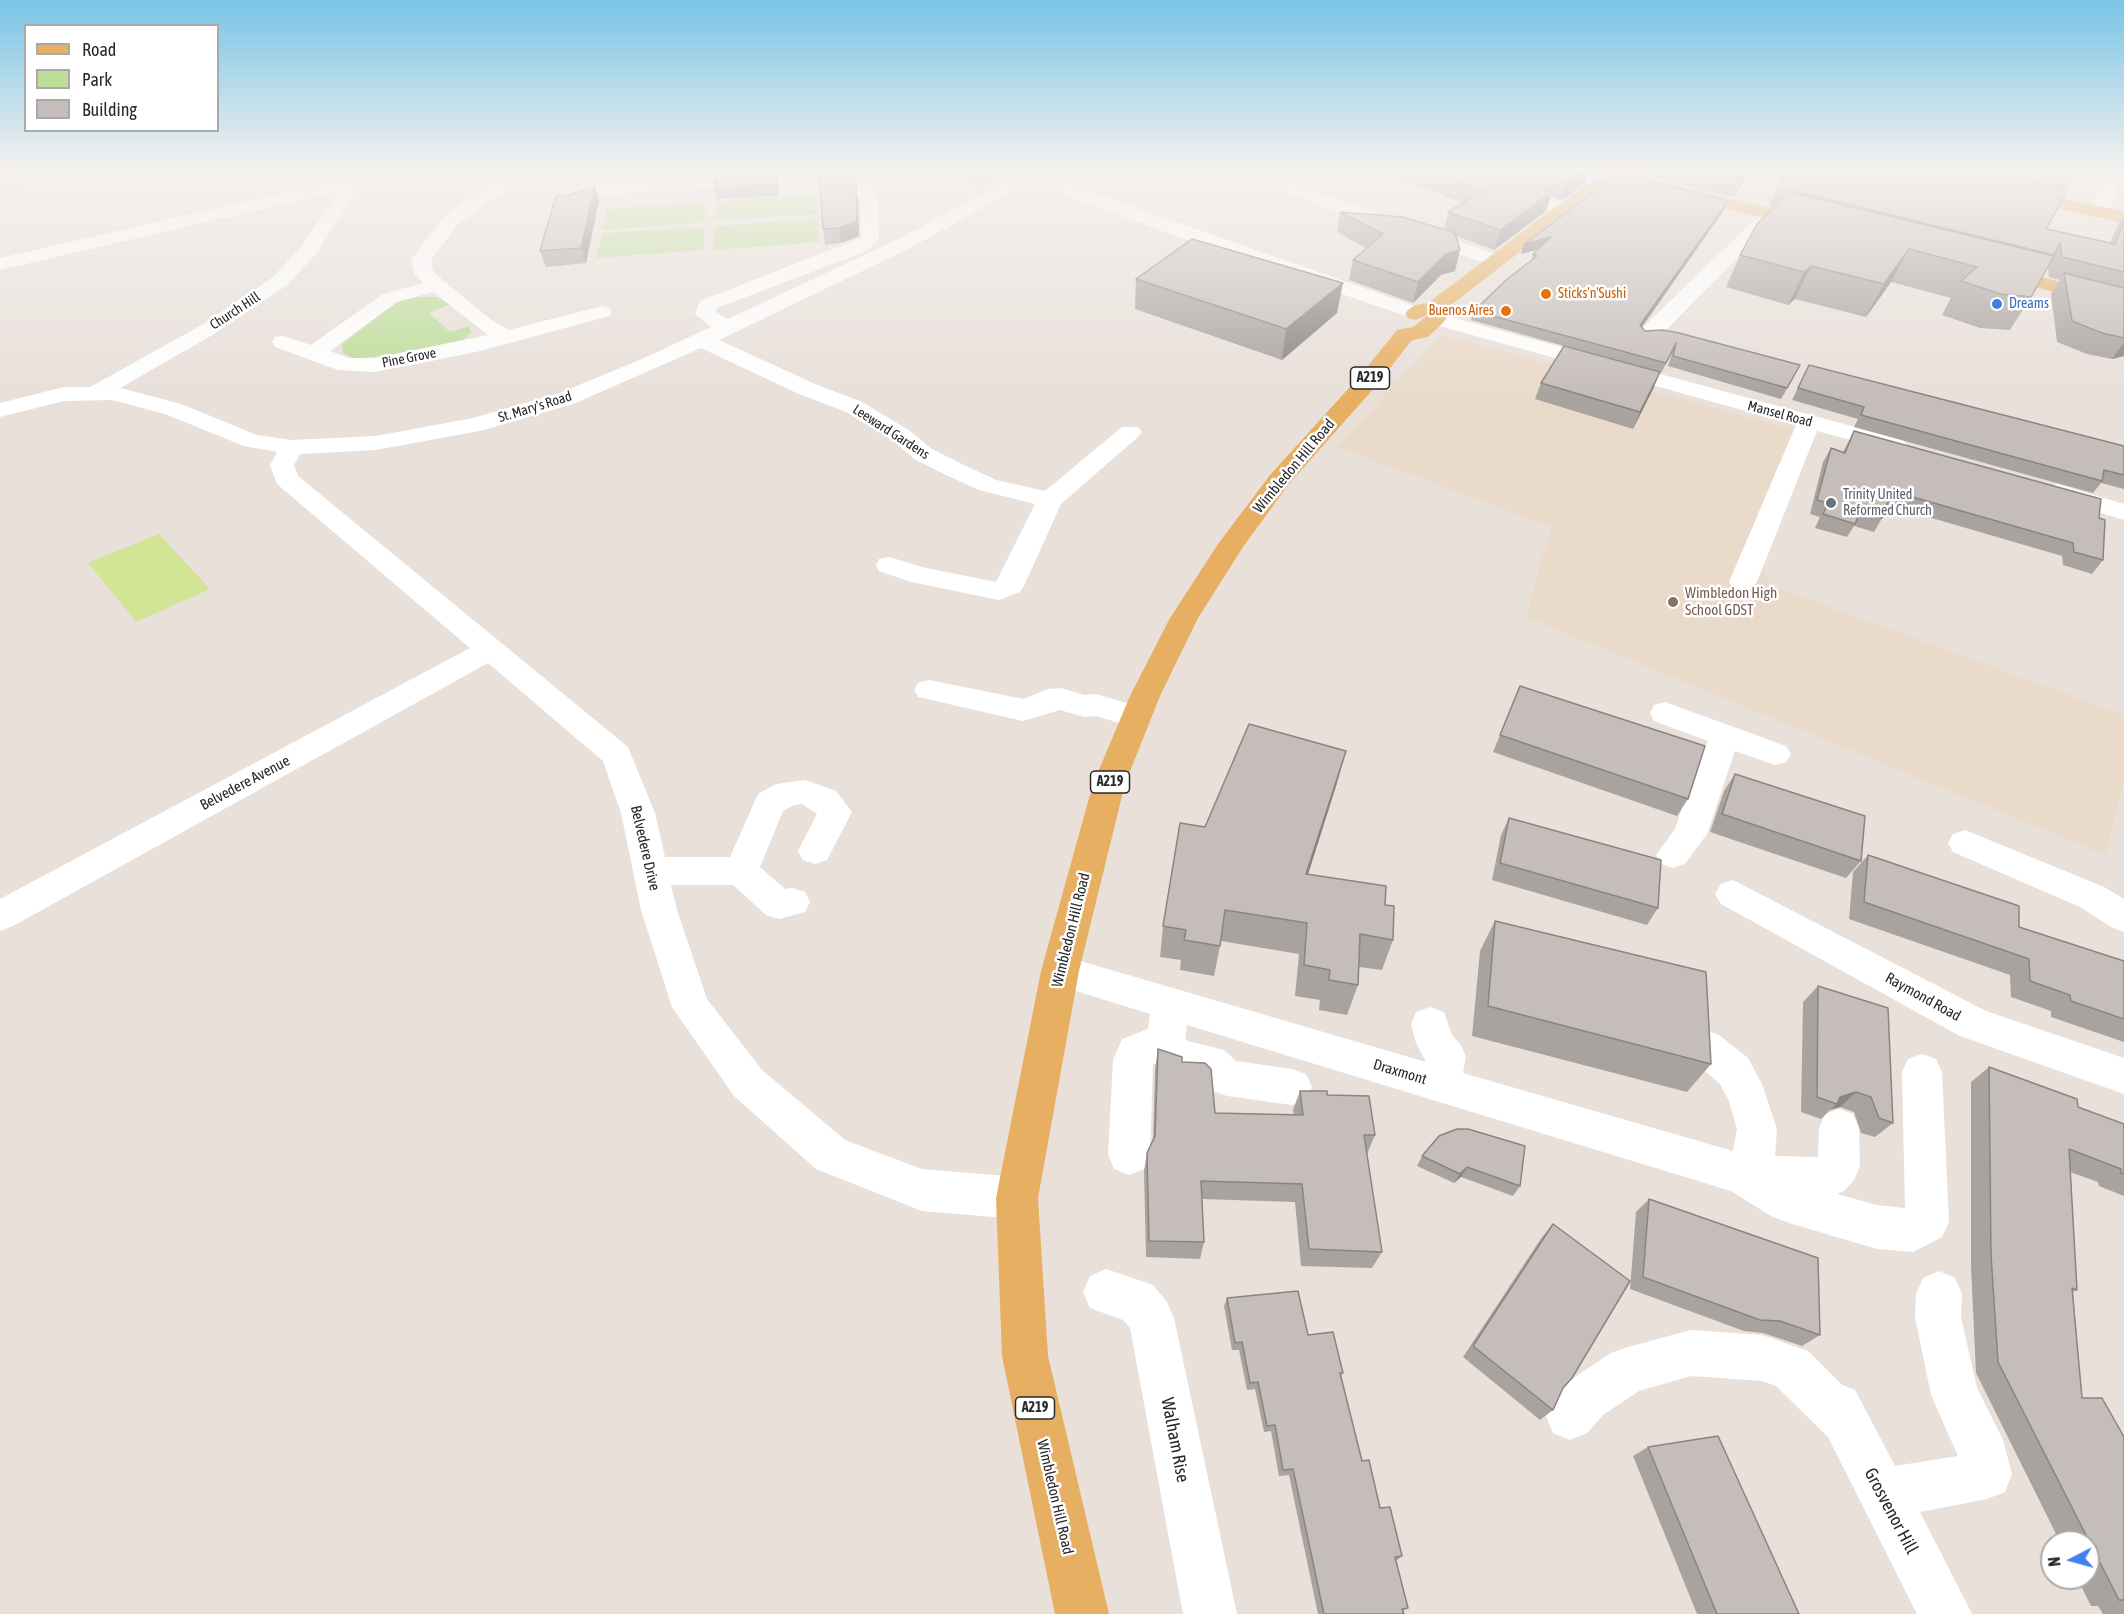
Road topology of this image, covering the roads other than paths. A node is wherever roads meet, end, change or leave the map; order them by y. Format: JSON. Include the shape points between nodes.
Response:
{"nodes":[{"id":1,"x":81,"y":244,"type":"edge"},
{"id":2,"x":313,"y":244,"type":"edge"},
{"id":3,"x":433,"y":244,"type":"edge"},
{"id":4,"x":862,"y":244,"type":"edge"},
{"id":5,"x":902,"y":244,"type":"edge"},
{"id":6,"x":1217,"y":244,"type":"edge"},
{"id":7,"x":1446,"y":244,"type":"edge"},
{"id":8,"x":1519,"y":244,"type":"edge"},
{"id":9,"x":1740,"y":244,"type":"edge"},
{"id":10,"x":1498,"y":261,"type":"junction"},
{"id":11,"x":0,"y":264,"type":"edge"},
{"id":12,"x":1974,"y":266,"type":"edge"},
{"id":13,"x":1285,"y":269,"type":"junction"},
{"id":14,"x":1239,"y":273,"type":"edge"},
{"id":15,"x":1268,"y":282,"type":"junction"},
{"id":16,"x":437,"y":285,"type":"junction"},
{"id":17,"x":1324,"y":299,"type":"edge"},
{"id":18,"x":2124,"y":304,"type":"edge"},
{"id":19,"x":602,"y":312,"type":"dead end"},
{"id":20,"x":1428,"y":314,"type":"junction"},
{"id":21,"x":728,"y":328,"type":"junction"},
{"id":22,"x":1648,"y":334,"type":"edge"},
{"id":23,"x":505,"y":336,"type":"junction"},
{"id":24,"x":702,"y":340,"type":"junction"},
{"id":25,"x":283,"y":342,"type":"dead end"},
{"id":26,"x":314,"y":353,"type":"junction"},
{"id":27,"x":97,"y":392,"type":"junction"},
{"id":28,"x":0,"y":410,"type":"edge"},
{"id":29,"x":1809,"y":422,"type":"junction"},
{"id":30,"x":1090,"y":440,"type":"dead end"},
{"id":31,"x":292,"y":447,"type":"junction"},
{"id":32,"x":1912,"y":450,"type":"edge"},
{"id":33,"x":2035,"y":486,"type":"edge"},
{"id":34,"x":1050,"y":500,"type":"junction"},
{"id":35,"x":2124,"y":512,"type":"edge"},
{"id":36,"x":885,"y":562,"type":"dead end"},
{"id":37,"x":1743,"y":582,"type":"dead end"},
{"id":38,"x":490,"y":651,"type":"junction"},
{"id":39,"x":929,"y":690,"type":"dead end"},
{"id":40,"x":1665,"y":713,"type":"dead end"},
{"id":41,"x":1136,"y":717,"type":"junction"},
{"id":42,"x":1726,"y":736,"type":"junction"},
{"id":43,"x":1775,"y":754,"type":"dead end"},
{"id":44,"x":1965,"y":843,"type":"dead end"},
{"id":45,"x":815,"y":851,"type":"dead end"},
{"id":46,"x":1672,"y":855,"type":"dead end"},
{"id":47,"x":651,"y":871,"type":"junction"},
{"id":48,"x":741,"y":871,"type":"junction"},
{"id":49,"x":1733,"y":894,"type":"dead end"},
{"id":50,"x":792,"y":902,"type":"dead end"},
{"id":51,"x":0,"y":916,"type":"edge"},
{"id":52,"x":2124,"y":917,"type":"edge"},
{"id":53,"x":1060,"y":971,"type":"junction"},
{"id":54,"x":1171,"y":1004,"type":"junction"},
{"id":55,"x":1430,"y":1024,"type":"dead end"},
{"id":56,"x":1164,"y":1046,"type":"junction"},
{"id":57,"x":1705,"y":1047,"type":"edge"},
{"id":58,"x":1922,"y":1072,"type":"dead end"},
{"id":59,"x":2124,"y":1076,"type":"edge"},
{"id":60,"x":1442,"y":1084,"type":"junction"},
{"id":61,"x":1292,"y":1087,"type":"dead end"},
{"id":62,"x":1839,"y":1128,"type":"edge"},
{"id":63,"x":1129,"y":1155,"type":"dead end"},
{"id":64,"x":1739,"y":1173,"type":"junction"},
{"id":65,"x":1017,"y":1198,"type":"junction"},
{"id":66,"x":1106,"y":1292,"type":"dead end"},
{"id":67,"x":1939,"y":1294,"type":"dead end"},
{"id":68,"x":1570,"y":1416,"type":"dead end"},
{"id":69,"x":1882,"y":1493,"type":"junction"},
{"id":70,"x":1082,"y":1614,"type":"edge"},
{"id":71,"x":1210,"y":1614,"type":"edge"},
{"id":72,"x":1946,"y":1614,"type":"edge"}],
"edges":[{"from":1,"to":11,"type":"street"},
{"from":2,"to":27,"type":"street","name":"Church Hill","via":[[280,281],[197,335]]},
{"from":3,"to":16,"type":"street","via":[[421,260],[424,273]]},
{"from":4,"to":21,"type":"street","via":[[707,306],[705,314]]},
{"from":5,"to":21,"type":"street","name":"St. Mary's Road"},
{"from":6,"to":13,"type":"street","name":"Mansel Road"},
{"from":7,"to":10,"type":"street"},
{"from":8,"to":10,"type":"main road","name":"Wimbledon Hill Road","number":"A219"},
{"from":9,"to":22,"type":"street"},
{"from":10,"to":20,"type":"main road","name":"Wimbledon Hill Road","number":"A219"},
{"from":12,"to":18,"type":"main road"},
{"from":13,"to":15,"type":"street"},
{"from":13,"to":20,"type":"street","name":"Mansel Road"},
{"from":14,"to":15,"type":"street"},
{"from":15,"to":17,"type":"street"},
{"from":16,"to":23,"type":"street"},
{"from":16,"to":26,"type":"street","via":[[390,298]]},
{"from":19,"to":23,"type":"street","name":"Pine Grove"},
{"from":20,"to":29,"type":"street","name":"Mansel Road"},
{"from":20,"to":41,"type":"main road","name":"Wimbledon Hill Road","number":"A219","via":[[1420,332],[1407,333],[1279,480],[1231,544],[1184,618]]},
{"from":21,"to":24,"type":"street","name":"St. Mary's Road"},
{"from":23,"to":26,"type":"street","name":"Pine Grove","via":[[375,365],[346,365]]},
{"from":24,"to":31,"type":"street","name":"St. Mary's Road","via":[[565,399],[476,425],[376,443]]},
{"from":24,"to":34,"type":"street","name":"Leeward Gardens","via":[[854,407],[902,436],[923,454],[955,470],[988,485]]},
{"from":25,"to":26,"type":"street","name":"Pine Grove"},
{"from":27,"to":28,"type":"street","name":"St. Mary's Road","via":[[64,394]]},
{"from":27,"to":31,"type":"street","name":"St. Mary's Road","via":[[147,400],[252,441]]},
{"from":29,"to":32,"type":"street","name":"Mansel Road"},
{"from":29,"to":37,"type":"street"},
{"from":30,"to":34,"type":"street","via":[[1123,439]]},
{"from":31,"to":38,"type":"street","name":"Belvedere Drive","via":[[282,465],[286,479]]},
{"from":33,"to":35,"type":"street"},
{"from":34,"to":36,"type":"street","via":[[1010,586],[999,591],[921,576]]},
{"from":38,"to":47,"type":"street","name":"Belvedere Drive","via":[[617,755],[638,813]]},
{"from":38,"to":51,"type":"street","name":"Belvedere Avenue"},
{"from":39,"to":41,"type":"street","via":[[1023,710],[1061,699]]},
{"from":40,"to":42,"type":"street"},
{"from":41,"to":53,"type":"main road","name":"Wimbledon Hill Road","number":"A219","via":[[1109,784]]},
{"from":42,"to":43,"type":"street"},
{"from":42,"to":46,"type":"street","via":[[1690,834]]},
{"from":44,"to":52,"type":"street","via":[[2092,897]]},
{"from":45,"to":48,"type":"street","via":[[835,812],[824,800],[805,792],[788,793],[770,803]]},
{"from":47,"to":48,"type":"street"},
{"from":47,"to":65,"type":"street","name":"Belvedere Drive","via":[[659,910],[691,1007],[748,1083],[831,1155],[922,1190]]},
{"from":48,"to":50,"type":"street","via":[[779,905]]},
{"from":49,"to":59,"type":"street","name":"Raymond Road","via":[[1974,1024]]},
{"from":53,"to":54,"type":"street","name":"Draxmont"},
{"from":53,"to":65,"type":"main road","name":"Wimbledon Hill Road","number":"A219"},
{"from":54,"to":56,"type":"street"},
{"from":54,"to":60,"type":"street","name":"Draxmont"},
{"from":55,"to":60,"type":"street","via":[[1435,1043],[1446,1056]]},
{"from":56,"to":61,"type":"street","via":[[1179,1057],[1210,1063],[1227,1078]]},
{"from":56,"to":63,"type":"street","via":[[1146,1046],[1136,1051],[1133,1060]]},
{"from":57,"to":64,"type":"street","via":[[1734,1071],[1748,1097],[1757,1129],[1753,1161]]},
{"from":58,"to":64,"type":"street","via":[[1927,1222],[1913,1230],[1877,1227],[1786,1201]]},
{"from":60,"to":64,"type":"street","name":"Draxmont"},
{"from":62,"to":64,"type":"street","via":[[1839,1166],[1829,1177]]},
{"from":65,"to":70,"type":"main road","name":"Wimbledon Hill Road","number":"A219","via":[[1025,1356]]},
{"from":66,"to":71,"type":"street","name":"Walham Rise","via":[[1137,1301],[1151,1318]]},
{"from":67,"to":69,"type":"street","via":[[1938,1317],[1955,1395],[1979,1440],[1987,1474]]},
{"from":68,"to":69,"type":"street","name":"Grosvenor Hill","via":[[1586,1398],[1628,1370],[1690,1353],[1762,1358],[1791,1368],[1841,1413]]},
{"from":69,"to":72,"type":"street","name":"Grosvenor Hill"}]}
